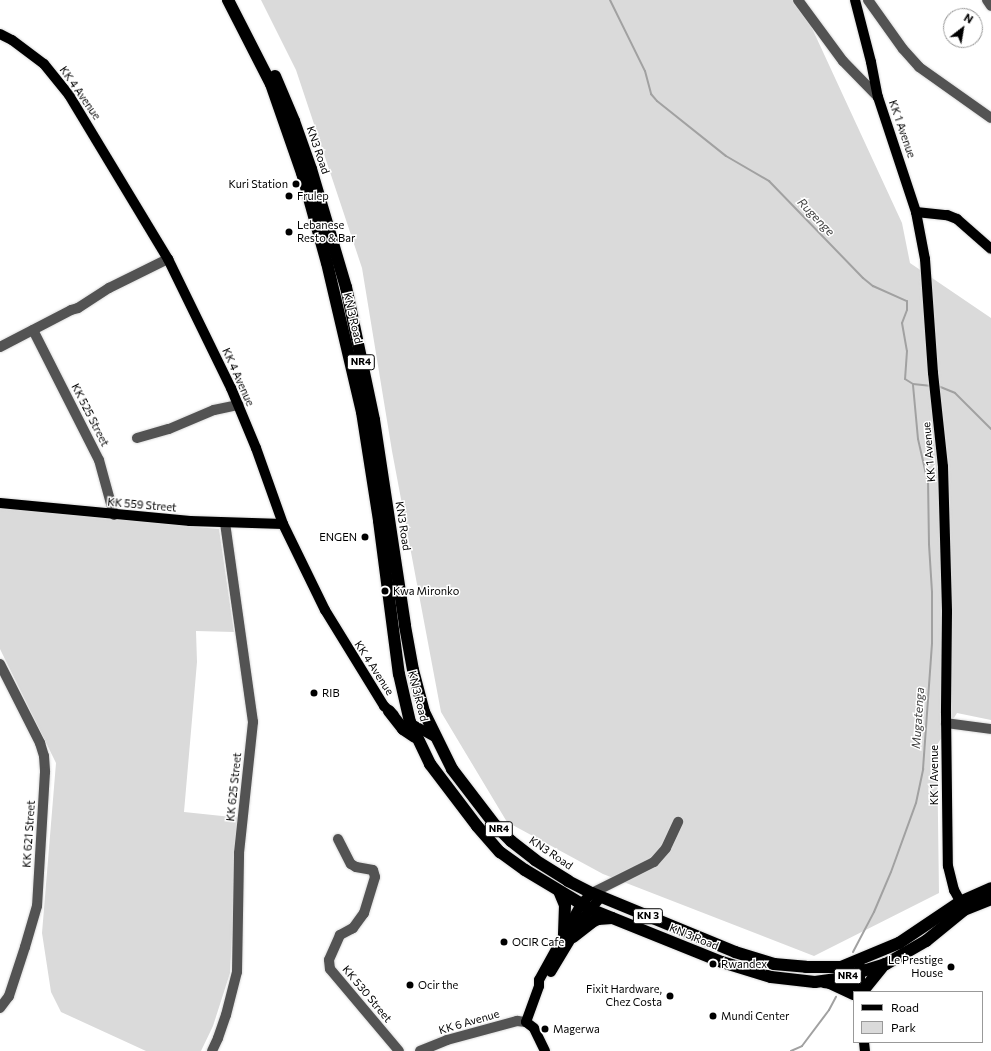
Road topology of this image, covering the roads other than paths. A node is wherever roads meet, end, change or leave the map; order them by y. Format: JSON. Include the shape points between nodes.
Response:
{"nodes":[{"id":1,"x":228,"y":0,"type":"edge"},
{"id":2,"x":238,"y":0,"type":"edge"},
{"id":3,"x":798,"y":0,"type":"edge"},
{"id":4,"x":855,"y":0,"type":"edge"},
{"id":5,"x":868,"y":0,"type":"edge"},
{"id":6,"x":987,"y":0,"type":"edge"},
{"id":7,"x":991,"y":6,"type":"edge"},
{"id":8,"x":0,"y":34,"type":"edge"},
{"id":9,"x":878,"y":97,"type":"junction"},
{"id":10,"x":991,"y":118,"type":"edge"},
{"id":11,"x":306,"y":171,"type":"junction"},
{"id":12,"x":916,"y":212,"type":"junction"},
{"id":13,"x":991,"y":250,"type":"edge"},
{"id":14,"x":168,"y":259,"type":"junction"},
{"id":15,"x":33,"y":330,"type":"junction"},
{"id":16,"x":0,"y":347,"type":"edge"},
{"id":17,"x":238,"y":405,"type":"junction"},
{"id":18,"x":137,"y":438,"type":"dead end"},
{"id":19,"x":0,"y":502,"type":"edge"},
{"id":20,"x":114,"y":515,"type":"junction"},
{"id":21,"x":225,"y":523,"type":"junction"},
{"id":22,"x":283,"y":524,"type":"junction"},
{"id":23,"x":0,"y":664,"type":"edge"},
{"id":24,"x":405,"y":705,"type":"junction"},
{"id":25,"x":391,"y":713,"type":"junction"},
{"id":26,"x":410,"y":722,"type":"junction"},
{"id":27,"x":946,"y":723,"type":"junction"},
{"id":28,"x":991,"y":729,"type":"edge"},
{"id":29,"x":415,"y":737,"type":"junction"},
{"id":30,"x":435,"y":737,"type":"junction"},
{"id":31,"x":678,"y":822,"type":"dead end"},
{"id":32,"x":338,"y":839,"type":"dead end"},
{"id":33,"x":991,"y":888,"type":"edge"},
{"id":34,"x":559,"y":891,"type":"junction"},
{"id":35,"x":596,"y":895,"type":"junction"},
{"id":36,"x":991,"y":899,"type":"edge"},
{"id":37,"x":962,"y":906,"type":"junction"},
{"id":38,"x":586,"y":907,"type":"junction"},
{"id":39,"x":614,"y":918,"type":"junction"},
{"id":40,"x":569,"y":936,"type":"junction"},
{"id":41,"x":696,"y":936,"type":"joint"},
{"id":42,"x":860,"y":960,"type":"junction"},
{"id":43,"x":886,"y":964,"type":"junction"},
{"id":44,"x":850,"y":971,"type":"junction"},
{"id":45,"x":815,"y":982,"type":"junction"},
{"id":46,"x":853,"y":991,"type":"edge"},
{"id":47,"x":860,"y":991,"type":"edge"},
{"id":48,"x":862,"y":991,"type":"edge"},
{"id":49,"x":853,"y":994,"type":"edge"},
{"id":50,"x":0,"y":1008,"type":"edge"},
{"id":51,"x":526,"y":1022,"type":"junction"},
{"id":52,"x":212,"y":1051,"type":"edge"},
{"id":53,"x":399,"y":1051,"type":"edge"},
{"id":54,"x":420,"y":1051,"type":"edge"},
{"id":55,"x":545,"y":1051,"type":"edge"}],
"edges":[{"from":1,"to":11,"type":"highway","name":"KN 3 Road","number":"NR4","via":[[271,84]]},
{"from":2,"to":11,"type":"highway","name":"KN3 Road","number":"NR4","via":[[283,92]]},
{"from":3,"to":9,"type":"street","via":[[843,61]]},
{"from":4,"to":9,"type":"main road","name":"KK 1 Avenue"},
{"from":5,"to":10,"type":"street","via":[[902,48],[919,67]]},
{"from":6,"to":7,"type":"street"},
{"from":8,"to":14,"type":"main road","name":"KK 4 Avenue","via":[[44,64],[69,95]]},
{"from":9,"to":12,"type":"main road","name":"KK 1 Avenue"},
{"from":11,"to":24,"type":"highway","name":"KN 3 Road","number":"NR4","via":[[362,412],[379,521],[398,674]]},
{"from":11,"to":30,"type":"highway","name":"KN3 Road","number":"NR4","via":[[338,257],[353,322],[374,420],[413,670],[424,712]]},
{"from":12,"to":13,"type":"main road","via":[[947,215],[957,219]]},
{"from":12,"to":27,"type":"main road","name":"KK 1 Avenue","via":[[925,259],[943,467],[947,612]]},
{"from":14,"to":15,"type":"street"},
{"from":14,"to":17,"type":"main road","name":"KK 4 Avenue"},
{"from":15,"to":16,"type":"street"},
{"from":15,"to":20,"type":"street","name":"KK 525 Street","via":[[99,460]]},
{"from":17,"to":18,"type":"street","via":[[214,410],[169,429]]},
{"from":17,"to":22,"type":"main road","name":"KK 4 Avenue"},
{"from":19,"to":20,"type":"main road","name":"KK 559 Street"},
{"from":20,"to":21,"type":"main road","name":"KK 559 Street"},
{"from":21,"to":22,"type":"main road","name":"KK 559 Street"},
{"from":21,"to":52,"type":"street","name":"KK 625 Street","via":[[253,722],[239,853],[238,972]]},
{"from":22,"to":25,"type":"main road","name":"KK 4 Avenue","via":[[341,639]]},
{"from":23,"to":50,"type":"street","name":"KK 621 Street","via":[[40,743],[45,772],[37,906],[9,996]]},
{"from":24,"to":25,"type":"highway","via":[[398,714]]},
{"from":24,"to":26,"type":"highway","name":"KN 3 Road","number":"NR4"},
{"from":25,"to":26,"type":"main road"},
{"from":25,"to":29,"type":"highway","via":[[403,729]]},
{"from":26,"to":29,"type":"highway","name":"KN 3 Road","number":"NR4"},
{"from":26,"to":30,"type":"main road"},
{"from":27,"to":28,"type":"street"},
{"from":27,"to":37,"type":"main road","name":"KK 1 Avenue","via":[[948,866],[950,878]]},
{"from":29,"to":34,"type":"highway","name":"KN 3 Road","number":"NR4","via":[[456,801],[495,846],[525,870]]},
{"from":30,"to":35,"type":"highway","name":"KN3 Road","number":"NR4","via":[[452,769],[469,793],[511,841],[568,881]]},
{"from":31,"to":35,"type":"street","via":[[666,848],[654,862]]},
{"from":32,"to":53,"type":"street","name":"KK 530 Street","via":[[352,864],[373,870],[375,877],[364,914],[353,928],[340,935],[329,960],[330,969]]},
{"from":33,"to":37,"type":"highway","name":"KN 3 Road","number":"NR4"},
{"from":34,"to":38,"type":"highway","name":"KN 3 Road","number":"NR4"},
{"from":34,"to":40,"type":"highway","via":[[565,905]]},
{"from":35,"to":38,"type":"main road"},
{"from":35,"to":41,"type":"highway","name":"KN3 Road","number":"KN 3"},
{"from":36,"to":37,"type":"highway","name":"KN 3 Road","number":"NR4"},
{"from":37,"to":42,"type":"highway","name":"KN 3 Road","number":"NR4","via":[[899,943]]},
{"from":37,"to":43,"type":"highway","name":"KN 3 Road","number":"NR4","via":[[926,941]]},
{"from":38,"to":39,"type":"highway","name":"KN 3 Road","number":"NR4"},
{"from":38,"to":40,"type":"main road"},
{"from":39,"to":40,"type":"highway","via":[[598,919]]},
{"from":39,"to":45,"type":"highway","name":"KN 3 Road","number":"NR4","via":[[722,962],[771,977]]},
{"from":40,"to":51,"type":"main road","via":[[539,980]]},
{"from":41,"to":44,"type":"highway","name":"KN 3 Road","number":"NR4","via":[[774,964]]},
{"from":42,"to":44,"type":"highway","name":"KN 3 Road","number":"NR4"},
{"from":42,"to":44,"type":"main road"},
{"from":43,"to":44,"type":"highway","name":"KN 3 Road","number":"NR4"},
{"from":43,"to":48,"type":"highway"},
{"from":44,"to":45,"type":"highway","name":"KN 3 Road","number":"NR4"},
{"from":44,"to":46,"type":"main road"},
{"from":44,"to":47,"type":"main road"},
{"from":45,"to":49,"type":"highway","via":[[830,983]]},
{"from":51,"to":54,"type":"street","name":"KK 6 Avenue","via":[[517,1021],[461,1036]]},
{"from":51,"to":55,"type":"main road","via":[[534,1028]]}]}
